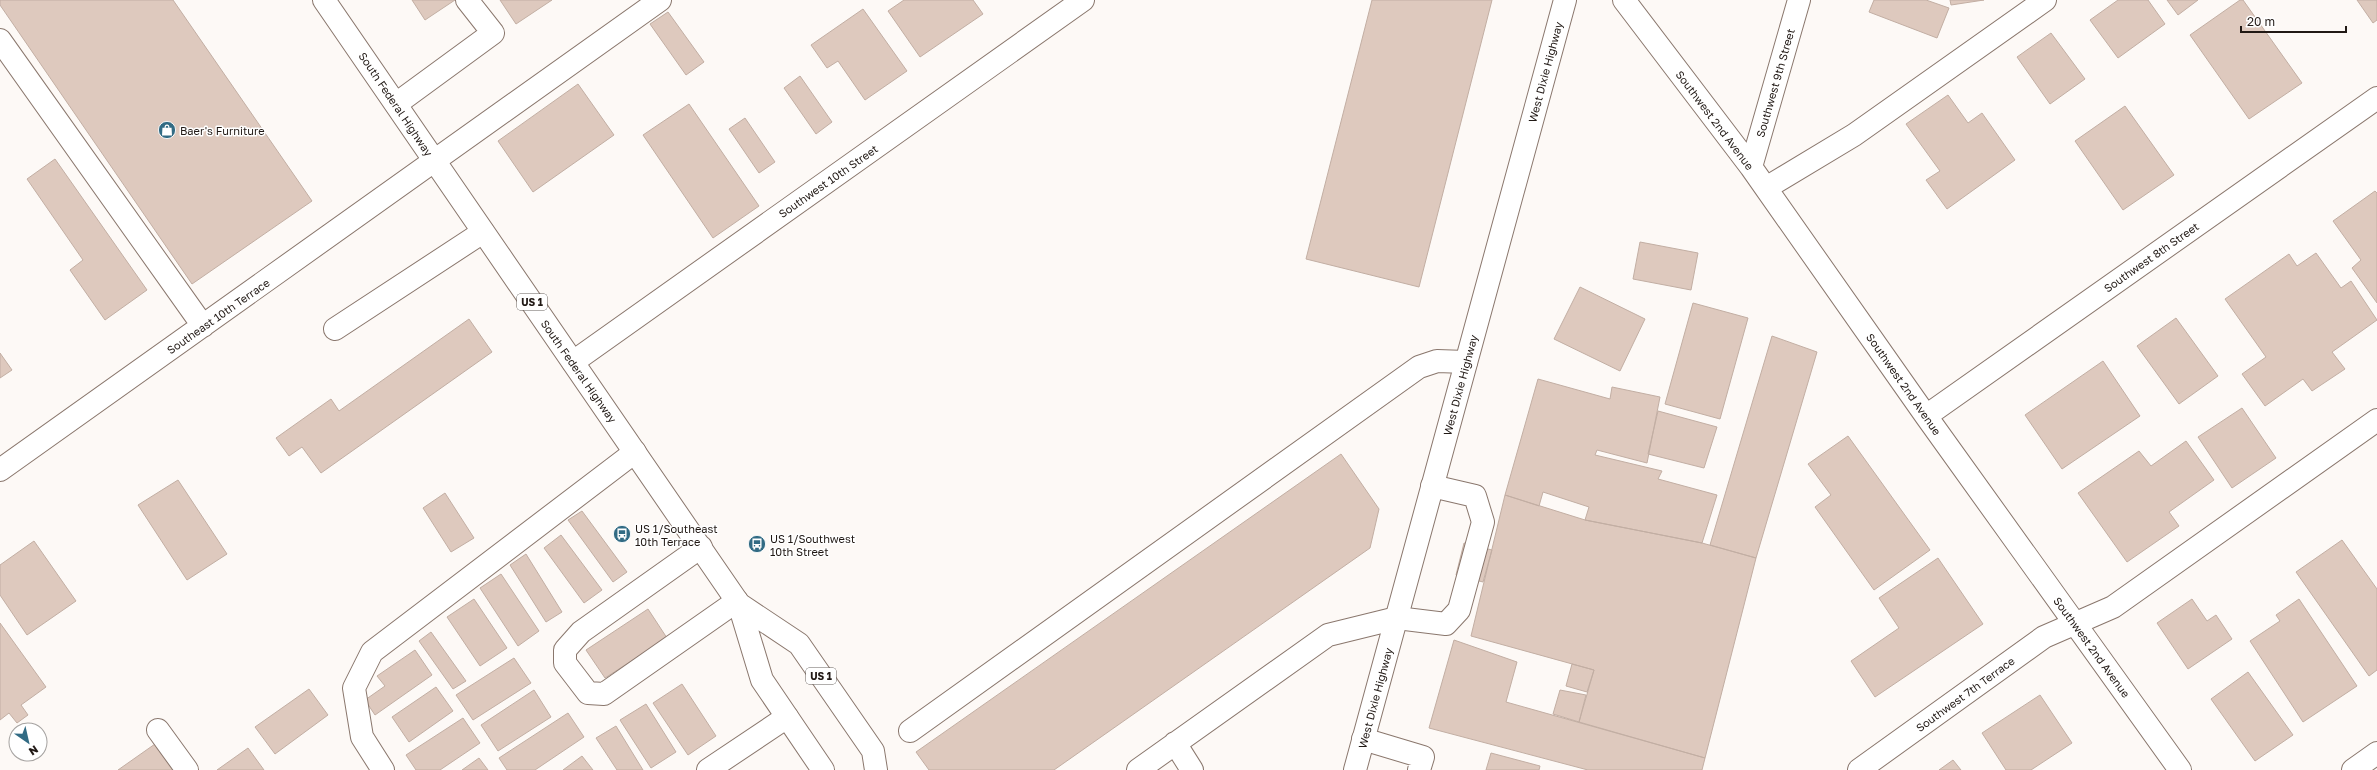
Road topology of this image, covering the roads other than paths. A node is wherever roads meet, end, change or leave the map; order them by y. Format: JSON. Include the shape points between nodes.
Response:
{"nodes":[{"id":1,"x":324,"y":0,"type":"edge"},
{"id":2,"x":467,"y":0,"type":"edge"},
{"id":3,"x":660,"y":0,"type":"edge"},
{"id":4,"x":1083,"y":0,"type":"edge"},
{"id":5,"x":1565,"y":0,"type":"edge"},
{"id":6,"x":1624,"y":0,"type":"edge"},
{"id":7,"x":1799,"y":0,"type":"edge"},
{"id":8,"x":2045,"y":0,"type":"edge"},
{"id":9,"x":0,"y":40,"type":"edge"},
{"id":10,"x":2377,"y":98,"type":"edge"},
{"id":11,"x":396,"y":104,"type":"junction"},
{"id":12,"x":435,"y":161,"type":"junction"},
{"id":13,"x":1751,"y":167,"type":"junction"},
{"id":14,"x":1766,"y":188,"type":"junction"},
{"id":15,"x":483,"y":232,"type":"junction"},
{"id":16,"x":203,"y":326,"type":"junction"},
{"id":17,"x":335,"y":329,"type":"dead end"},
{"id":18,"x":573,"y":362,"type":"junction"},
{"id":19,"x":1466,"y":362,"type":"junction"},
{"id":20,"x":1926,"y":416,"type":"junction"},
{"id":21,"x":2377,"y":420,"type":"edge"},
{"id":22,"x":635,"y":452,"type":"junction"},
{"id":23,"x":0,"y":470,"type":"edge"},
{"id":24,"x":1432,"y":486,"type":"junction"},
{"id":25,"x":701,"y":547,"type":"junction"},
{"id":26,"x":738,"y":602,"type":"junction"},
{"id":27,"x":1397,"y":618,"type":"junction"},
{"id":28,"x":2075,"y":623,"type":"junction"},
{"id":29,"x":787,"y":717,"type":"junction"},
{"id":30,"x":158,"y":730,"type":"dead end"},
{"id":31,"x":910,"y":731,"type":"dead end"},
{"id":32,"x":1363,"y":739,"type":"junction"},
{"id":33,"x":1175,"y":743,"type":"junction"},
{"id":34,"x":2377,"y":753,"type":"edge"},
{"id":35,"x":187,"y":770,"type":"edge"},
{"id":36,"x":383,"y":770,"type":"edge"},
{"id":37,"x":708,"y":770,"type":"edge"},
{"id":38,"x":823,"y":770,"type":"edge"},
{"id":39,"x":876,"y":770,"type":"edge"},
{"id":40,"x":1138,"y":770,"type":"edge"},
{"id":41,"x":1192,"y":770,"type":"edge"},
{"id":42,"x":1355,"y":770,"type":"edge"},
{"id":43,"x":1419,"y":770,"type":"edge"},
{"id":44,"x":1859,"y":770,"type":"edge"},
{"id":45,"x":2180,"y":770,"type":"edge"},
{"id":46,"x":2353,"y":770,"type":"edge"}],
"edges":[{"from":1,"to":11,"type":"street","name":"South Federal Highway","number":"US 1"},
{"from":2,"to":11,"type":"street","via":[[493,33]]},
{"from":3,"to":12,"type":"street","name":"Southeast 10th Terrace"},
{"from":4,"to":18,"type":"street","name":"Southwest 10th Street"},
{"from":5,"to":19,"type":"street","name":"West Dixie Highway"},
{"from":6,"to":13,"type":"street","name":"Southwest 2nd Avenue"},
{"from":7,"to":13,"type":"street","name":"Southwest 9th Street"},
{"from":8,"to":14,"type":"street","via":[[1854,135]]},
{"from":9,"to":16,"type":"street"},
{"from":10,"to":20,"type":"street","name":"Southwest 8th Street"},
{"from":11,"to":12,"type":"street","name":"South Federal Highway","number":"US 1"},
{"from":12,"to":15,"type":"street","name":"South Federal Highway","number":"US 1"},
{"from":12,"to":16,"type":"street","name":"Southeast 10th Terrace"},
{"from":13,"to":14,"type":"street","name":"Southwest 2nd Avenue"},
{"from":14,"to":20,"type":"street","name":"Southwest 2nd Avenue"},
{"from":15,"to":17,"type":"street"},
{"from":15,"to":18,"type":"street","name":"South Federal Highway","number":"US 1"},
{"from":16,"to":23,"type":"street","name":"Southeast 10th Terrace"},
{"from":18,"to":22,"type":"street","name":"South Federal Highway","number":"US 1"},
{"from":19,"to":24,"type":"street","name":"West Dixie Highway"},
{"from":19,"to":31,"type":"street","via":[[1437,361],[1419,367]]},
{"from":20,"to":28,"type":"street","name":"Southwest 2nd Avenue"},
{"from":21,"to":28,"type":"street","name":"Southwest 7th Terrace","via":[[2113,607]]},
{"from":22,"to":25,"type":"street","name":"South Federal Highway","number":"US 1"},
{"from":22,"to":36,"type":"street","via":[[372,652],[354,688],[362,737]]},
{"from":24,"to":27,"type":"street","name":"West Dixie Highway"},
{"from":24,"to":27,"type":"street","via":[[1475,496],[1483,522],[1459,610],[1446,624]]},
{"from":25,"to":26,"type":"street","name":"South Federal Highway","number":"US 1"},
{"from":25,"to":26,"type":"street","via":[[581,632],[565,650],[565,663],[588,694],[604,694]]},
{"from":26,"to":29,"type":"street","name":"South Federal Highway","number":"US 1","via":[[762,680]]},
{"from":26,"to":39,"type":"street","name":"South Federal Highway","number":"US 1","via":[[799,644],[873,751]]},
{"from":27,"to":32,"type":"street","name":"West Dixie Highway"},
{"from":27,"to":33,"type":"street","via":[[1328,635]]},
{"from":28,"to":44,"type":"street","name":"Southwest 7th Terrace","via":[[2044,637]]},
{"from":28,"to":45,"type":"street","name":"Southwest 2nd Avenue"},
{"from":29,"to":37,"type":"street"},
{"from":29,"to":38,"type":"street","name":"South Federal Highway","number":"US 1"},
{"from":30,"to":35,"type":"street"},
{"from":32,"to":42,"type":"street","name":"West Dixie Highway"},
{"from":32,"to":43,"type":"street","via":[[1422,757]]},
{"from":33,"to":40,"type":"street"},
{"from":33,"to":41,"type":"street"},
{"from":34,"to":46,"type":"street"}]}
